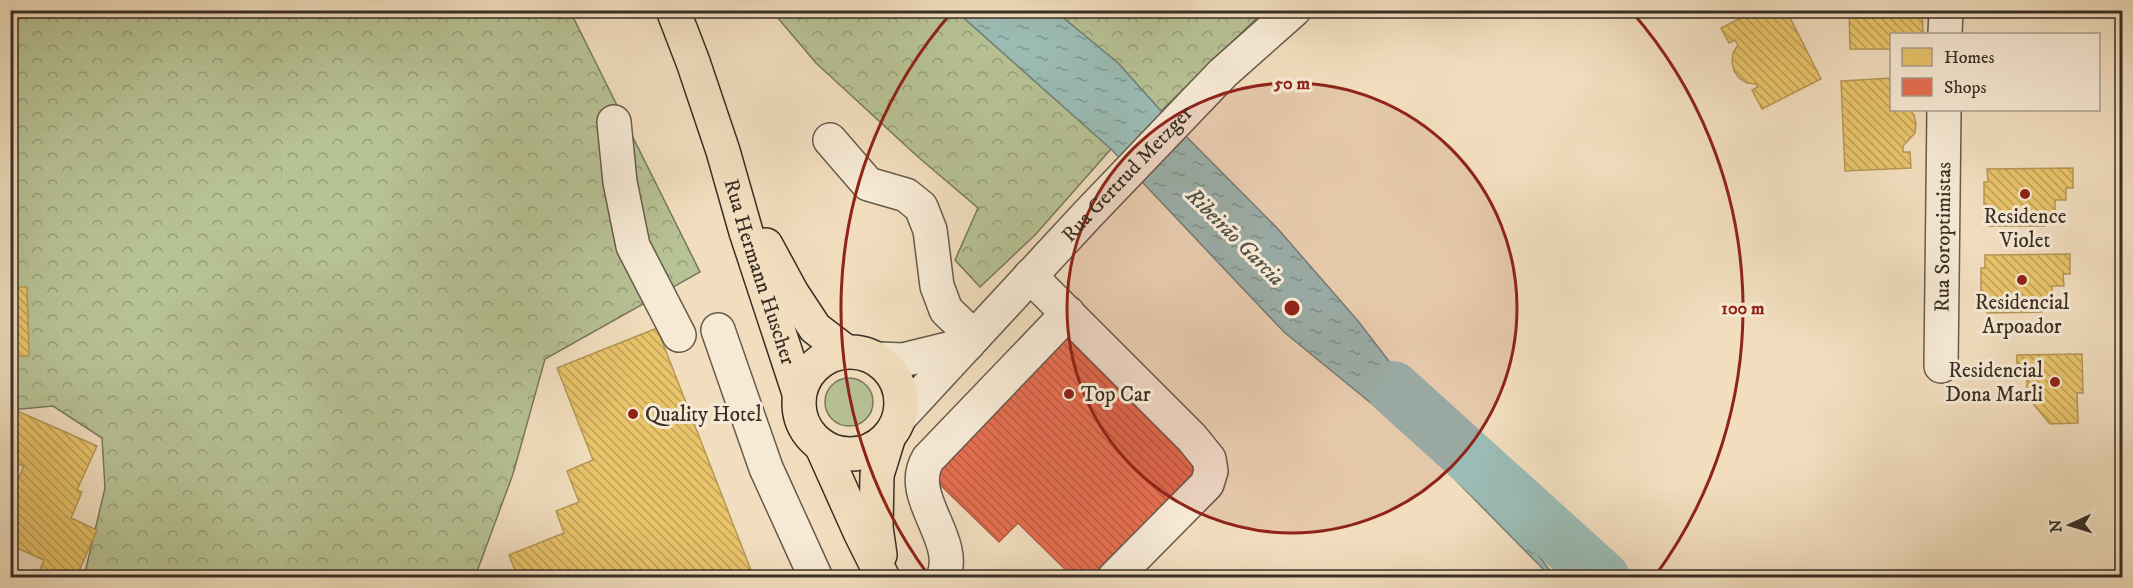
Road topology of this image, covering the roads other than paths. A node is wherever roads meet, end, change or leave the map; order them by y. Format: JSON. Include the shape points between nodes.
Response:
{"nodes":[{"id":1,"x":673,"y":10,"type":"edge"},
{"id":2,"x":1294,"y":10,"type":"edge"},
{"id":3,"x":1946,"y":10,"type":"edge"},
{"id":4,"x":1945,"y":33,"type":"edge"},
{"id":5,"x":1944,"y":111,"type":"edge"},
{"id":6,"x":614,"y":122,"type":"dead end"},
{"id":7,"x":830,"y":140,"type":"dead end"},
{"id":8,"x":723,"y":151,"type":"junction"},
{"id":9,"x":1030,"y":276,"type":"junction"},
{"id":10,"x":1068,"y":313,"type":"junction"},
{"id":11,"x":718,"y":330,"type":"dead end"},
{"id":12,"x":679,"y":335,"type":"dead end"},
{"id":13,"x":971,"y":341,"type":"junction"},
{"id":14,"x":845,"y":351,"type":"junction"},
{"id":15,"x":878,"y":359,"type":"junction"},
{"id":16,"x":1941,"y":366,"type":"dead end"},
{"id":17,"x":800,"y":393,"type":"junction"},
{"id":18,"x":894,"y":427,"type":"junction"},
{"id":19,"x":821,"y":445,"type":"junction"},
{"id":20,"x":816,"y":578,"type":"edge"},
{"id":21,"x":943,"y":578,"type":"edge"},
{"id":22,"x":1114,"y":578,"type":"edge"}],
"edges":[{"from":1,"to":8,"type":"main road","name":"Rua Hermann Huscher"},
{"from":2,"to":9,"type":"street","name":"Rua Gertrud Metzger","via":[[1222,73]]},
{"from":3,"to":4,"type":"street"},
{"from":5,"to":16,"type":"street","name":"Rua Soroptimistas"},
{"from":6,"to":12,"type":"street","via":[[620,182],[633,246]]},
{"from":7,"to":13,"type":"street","via":[[868,184],[906,195],[921,207],[930,230],[937,286],[946,310]]},
{"from":8,"to":14,"type":"main road","name":"Rua Hermann Huscher","via":[[757,229],[792,293],[815,328]]},
{"from":8,"to":17,"type":"main road","name":"Rua Hermann Huscher"},
{"from":9,"to":10,"type":"street"},
{"from":9,"to":13,"type":"street","name":"Rua Gertrud Metzger"},
{"from":10,"to":21,"type":"street","via":[[922,468],[924,493],[947,558]]},
{"from":10,"to":22,"type":"street","via":[[1209,459],[1207,484]]},
{"from":11,"to":20,"type":"street","via":[[766,468]]},
{"from":13,"to":15,"type":"street","via":[[903,360]]},
{"from":13,"to":18,"type":"street","name":"Rua Gertrud Metzger"},
{"from":14,"to":15,"type":"main road"},
{"from":14,"to":17,"type":"main road","via":[[816,364],[805,377]]},
{"from":15,"to":18,"type":"main road","via":[[893,375],[901,396]]},
{"from":17,"to":19,"type":"main road","via":[[800,413],[807,431]]},
{"from":18,"to":19,"type":"main road","via":[[878,446],[857,454],[835,452]]},
{"from":18,"to":19,"type":"main road","via":[[877,475],[876,527],[883,578]]}]}
